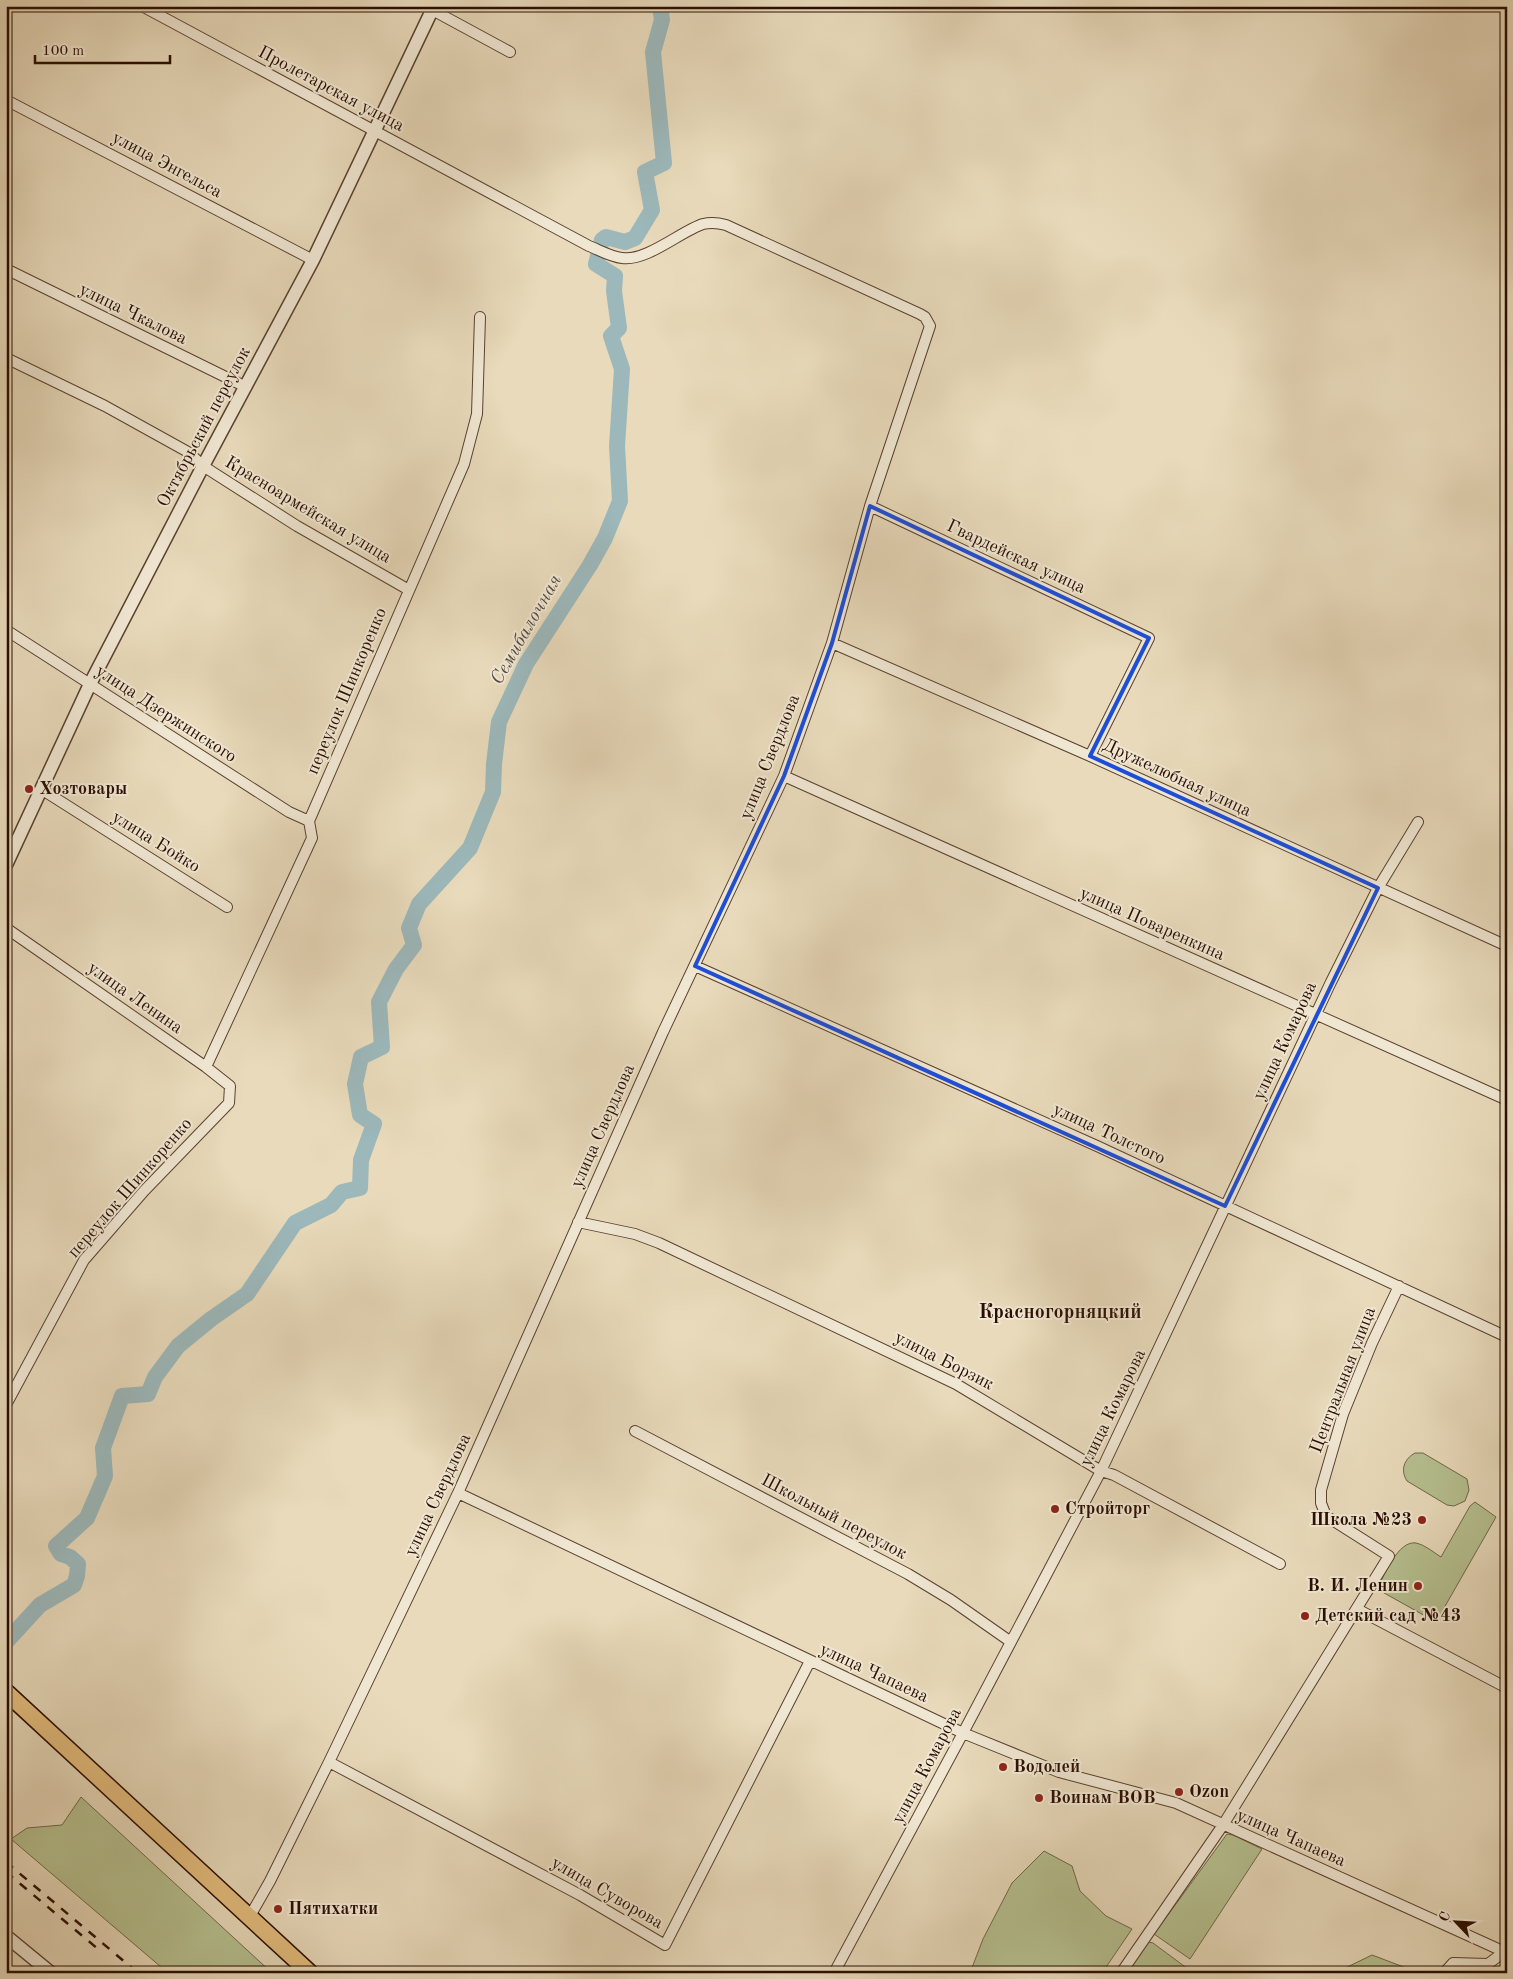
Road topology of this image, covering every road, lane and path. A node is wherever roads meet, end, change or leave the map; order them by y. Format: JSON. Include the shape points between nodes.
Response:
{"nodes":[{"id":1,"x":142,"y":6,"type":"edge"},
{"id":2,"x":430,"y":8,"type":"edge"},
{"id":3,"x":510,"y":52,"type":"dead end"},
{"id":4,"x":6,"y":100,"type":"edge"},
{"id":5,"x":375,"y":131,"type":"junction"},
{"id":6,"x":313,"y":260,"type":"junction"},
{"id":7,"x":6,"y":270,"type":"edge"},
{"id":8,"x":480,"y":317,"type":"dead end"},
{"id":9,"x":930,"y":326,"type":"joint"},
{"id":10,"x":6,"y":358,"type":"edge"},
{"id":11,"x":246,"y":387,"type":"junction"},
{"id":12,"x":202,"y":466,"type":"junction"},
{"id":13,"x":870,"y":506,"type":"junction"},
{"id":14,"x":409,"y":590,"type":"junction"},
{"id":15,"x":6,"y":630,"type":"edge"},
{"id":16,"x":832,"y":643,"type":"junction"},
{"id":17,"x":90,"y":684,"type":"junction"},
{"id":18,"x":1090,"y":756,"type":"junction"},
{"id":19,"x":784,"y":776,"type":"junction"},
{"id":20,"x":41,"y":789,"type":"junction"},
{"id":21,"x":309,"y":821,"type":"junction"},
{"id":22,"x":1418,"y":822,"type":"dead end"},
{"id":23,"x":6,"y":864,"type":"edge"},
{"id":24,"x":1378,"y":888,"type":"junction"},
{"id":25,"x":227,"y":907,"type":"dead end"},
{"id":26,"x":6,"y":928,"type":"edge"},
{"id":27,"x":1507,"y":946,"type":"edge"},
{"id":28,"x":695,"y":966,"type":"junction"},
{"id":29,"x":1316,"y":1015,"type":"junction"},
{"id":30,"x":206,"y":1067,"type":"junction"},
{"id":31,"x":1507,"y":1100,"type":"edge"},
{"id":32,"x":229,"y":1103,"type":"joint"},
{"id":33,"x":1225,"y":1206,"type":"junction"},
{"id":34,"x":578,"y":1222,"type":"junction"},
{"id":35,"x":1399,"y":1286,"type":"junction"},
{"id":36,"x":1507,"y":1337,"type":"edge"},
{"id":37,"x":6,"y":1405,"type":"edge"},
{"id":38,"x":635,"y":1431,"type":"dead end"},
{"id":39,"x":1101,"y":1470,"type":"junction"},
{"id":40,"x":458,"y":1493,"type":"junction"},
{"id":41,"x":1280,"y":1564,"type":"dead end"},
{"id":42,"x":1356,"y":1609,"type":"junction"},
{"id":43,"x":1011,"y":1642,"type":"junction"},
{"id":44,"x":810,"y":1661,"type":"junction"},
{"id":45,"x":1507,"y":1688,"type":"edge"},
{"id":46,"x":12,"y":1698,"type":"edge"},
{"id":47,"x":963,"y":1733,"type":"junction"},
{"id":48,"x":329,"y":1762,"type":"junction"},
{"id":49,"x":1223,"y":1825,"type":"junction"},
{"id":50,"x":250,"y":1916,"type":"junction"},
{"id":51,"x":6,"y":1936,"type":"edge"},
{"id":52,"x":1506,"y":1953,"type":"edge"},
{"id":53,"x":51,"y":1973,"type":"edge"},
{"id":54,"x":310,"y":1973,"type":"edge"},
{"id":55,"x":834,"y":1973,"type":"edge"},
{"id":56,"x":1121,"y":1973,"type":"edge"},
{"id":57,"x":1444,"y":1973,"type":"edge"}],
"edges":[{"from":1,"to":5,"type":"street","name":"Пролетарская улица"},
{"from":2,"to":3,"type":"street"},
{"from":2,"to":5,"type":"street","name":"Октябрьский переулок"},
{"from":4,"to":6,"type":"street","name":"улица Энгельса"},
{"from":5,"to":6,"type":"street","name":"Октябрьский переулок"},
{"from":5,"to":9,"type":"street","name":"Пролетарская улица","via":[[589,246],[624,259],[703,224],[726,225],[920,314]]},
{"from":6,"to":11,"type":"street","name":"Октябрьский переулок"},
{"from":7,"to":11,"type":"street","name":"улица Чкалова"},
{"from":8,"to":14,"type":"street","name":"переулок Шинкоренко","via":[[477,414],[464,464]]},
{"from":9,"to":13,"type":"street","name":"улица Свердлова"},
{"from":10,"to":12,"type":"street","name":"Красноармейская улица","via":[[105,406],[188,452]]},
{"from":11,"to":12,"type":"street","name":"Октябрьский переулок"},
{"from":12,"to":14,"type":"street","name":"Красноармейская улица","via":[[297,526]]},
{"from":12,"to":17,"type":"street","name":"Октябрьский переулок"},
{"from":13,"to":16,"type":"street","name":"улица Свердлова"},
{"from":13,"to":18,"type":"street","name":"Гвардейская улица","via":[[1149,638]]},
{"from":14,"to":21,"type":"street","name":"переулок Шинкоренко"},
{"from":15,"to":17,"type":"street","name":"улица Дзержинского"},
{"from":16,"to":18,"type":"street","name":"Дружелюбная улица"},
{"from":16,"to":19,"type":"street","name":"улица Свердлова"},
{"from":17,"to":20,"type":"street","name":"Октябрьский переулок"},
{"from":17,"to":21,"type":"street","name":"улица Дзержинского","via":[[289,812]]},
{"from":18,"to":24,"type":"street","name":"Дружелюбная улица"},
{"from":19,"to":28,"type":"street","name":"улица Свердлова"},
{"from":19,"to":29,"type":"street","name":"улица Поваренкина"},
{"from":20,"to":23,"type":"street","name":"Октябрьский переулок"},
{"from":20,"to":25,"type":"street","name":"улица Бойко"},
{"from":21,"to":30,"type":"street","name":"переулок Шинкоренко","via":[[312,838]]},
{"from":22,"to":24,"type":"street","name":"улица Комарова"},
{"from":24,"to":27,"type":"street","name":"Дружелюбная улица"},
{"from":24,"to":29,"type":"street","name":"улица Комарова"},
{"from":26,"to":30,"type":"street","name":"улица Ленина"},
{"from":28,"to":33,"type":"street","name":"улица Толстого"},
{"from":28,"to":34,"type":"street","name":"улица Свердлова"},
{"from":29,"to":31,"type":"street","name":"улица Поваренкина"},
{"from":29,"to":33,"type":"street","name":"улица Комарова"},
{"from":30,"to":32,"type":"street","name":"улица Ленина","via":[[230,1086]]},
{"from":32,"to":37,"type":"street","name":"переулок Шинкоренко","via":[[144,1191],[84,1260]]},
{"from":33,"to":35,"type":"street","name":"улица Толстого"},
{"from":33,"to":39,"type":"street","name":"улица Комарова"},
{"from":34,"to":39,"type":"street","name":"улица Борзик","via":[[635,1234],[659,1243],[907,1360],[978,1396]]},
{"from":34,"to":40,"type":"street","name":"улица Свердлова"},
{"from":35,"to":36,"type":"street","name":"улица Толстого"},
{"from":35,"to":42,"type":"street","name":"Центральная улица","via":[[1343,1414],[1321,1490],[1326,1516],[1389,1556]]},
{"from":38,"to":43,"type":"street","name":"Школьный переулок","via":[[916,1578]]},
{"from":39,"to":41,"type":"street","name":"улица Борзик"},
{"from":39,"to":43,"type":"street","name":"улица Комарова"},
{"from":40,"to":44,"type":"street","name":"улица Чапаева"},
{"from":40,"to":48,"type":"street","name":"улица Свердлова"},
{"from":42,"to":45,"type":"street"},
{"from":42,"to":49,"type":"street","name":"Центральная улица"},
{"from":43,"to":47,"type":"street","name":"улица Комарова"},
{"from":44,"to":47,"type":"street","name":"улица Чапаева"},
{"from":44,"to":48,"type":"street","name":"улица Суворова","via":[[665,1945],[580,1895]]},
{"from":46,"to":50,"type":"main road"},
{"from":47,"to":49,"type":"street","name":"улица Чапаева","via":[[1059,1772],[1176,1804]]},
{"from":47,"to":55,"type":"street","name":"улица Комарова"},
{"from":48,"to":50,"type":"street","name":"улица Свердлова"},
{"from":49,"to":52,"type":"street","name":"улица Чапаева"},
{"from":49,"to":56,"type":"street","name":"Центральная улица"},
{"from":50,"to":54,"type":"main road"},
{"from":51,"to":53,"type":"street"},
{"from":52,"to":57,"type":"street","via":[[1488,1964],[1452,1963]]}]}
